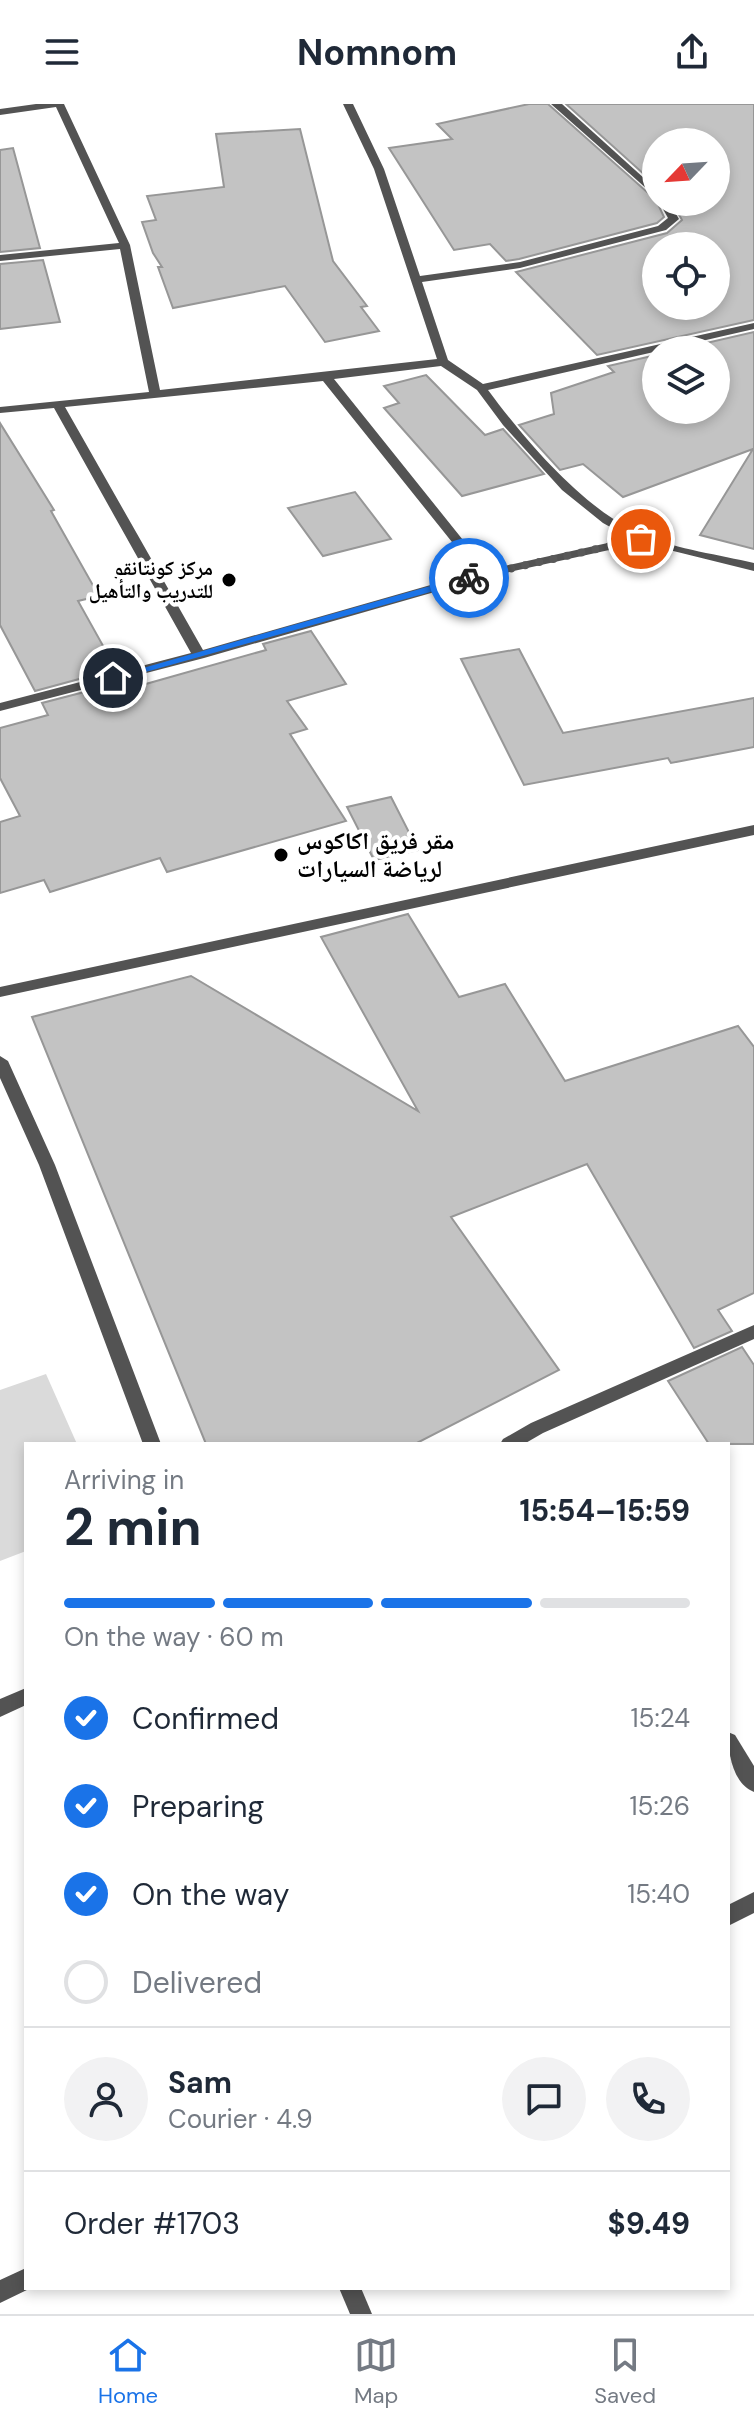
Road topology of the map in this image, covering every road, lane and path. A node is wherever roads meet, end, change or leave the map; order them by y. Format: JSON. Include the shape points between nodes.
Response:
{"nodes":[{"id":1,"x":58,"y":104,"type":"edge"},
{"id":2,"x":348,"y":104,"type":"edge"},
{"id":3,"x":556,"y":104,"type":"edge"},
{"id":4,"x":0,"y":112,"type":"edge"},
{"id":5,"x":642,"y":181,"type":"edge"},
{"id":6,"x":672,"y":216,"type":"edge"},
{"id":7,"x":125,"y":245,"type":"junction"},
{"id":8,"x":0,"y":258,"type":"edge"},
{"id":9,"x":417,"y":280,"type":"junction"},
{"id":10,"x":754,"y":326,"type":"edge"},
{"id":11,"x":443,"y":362,"type":"junction"},
{"id":12,"x":326,"y":377,"type":"junction"},
{"id":13,"x":481,"y":388,"type":"junction"},
{"id":14,"x":155,"y":394,"type":"junction"},
{"id":15,"x":58,"y":404,"type":"junction"},
{"id":16,"x":0,"y":410,"type":"edge"},
{"id":17,"x":641,"y":539,"type":"junction"},
{"id":18,"x":754,"y":567,"type":"edge"},
{"id":19,"x":484,"y":574,"type":"junction"},
{"id":20,"x":199,"y":655,"type":"junction"},
{"id":21,"x":0,"y":707,"type":"edge"},
{"id":22,"x":754,"y":830,"type":"edge"},
{"id":23,"x":0,"y":992,"type":"edge"},
{"id":24,"x":0,"y":1061,"type":"edge"},
{"id":25,"x":754,"y":1332,"type":"edge"},
{"id":26,"x":537,"y":1428,"type":"junction"},
{"id":27,"x":151,"y":1442,"type":"edge"},
{"id":28,"x":512,"y":1442,"type":"edge"},
{"id":29,"x":546,"y":1442,"type":"edge"},
{"id":30,"x":24,"y":1697,"type":"edge"},
{"id":31,"x":0,"y":1708,"type":"edge"},
{"id":32,"x":730,"y":1744,"type":"edge"},
{"id":33,"x":754,"y":1783,"type":"edge"},
{"id":34,"x":754,"y":1902,"type":"edge"},
{"id":35,"x":730,"y":1915,"type":"edge"},
{"id":36,"x":24,"y":2280,"type":"edge"},
{"id":37,"x":351,"y":2290,"type":"edge"},
{"id":38,"x":0,"y":2292,"type":"edge"},
{"id":39,"x":361,"y":2314,"type":"edge"}],
"edges":[{"from":1,"to":4,"type":"street"},
{"from":1,"to":7,"type":"street"},
{"from":2,"to":9,"type":"street","via":[[379,169]]},
{"from":3,"to":5,"type":"street"},
{"from":6,"to":9,"type":"street","via":[[662,228],[520,265]]},
{"from":7,"to":8,"type":"street"},
{"from":7,"to":14,"type":"street"},
{"from":9,"to":11,"type":"street"},
{"from":10,"to":13,"type":"street"},
{"from":11,"to":12,"type":"street"},
{"from":11,"to":13,"type":"street"},
{"from":12,"to":14,"type":"street"},
{"from":12,"to":19,"type":"street"},
{"from":13,"to":17,"type":"street","via":[[566,487]]},
{"from":14,"to":15,"type":"street"},
{"from":15,"to":16,"type":"street"},
{"from":15,"to":20,"type":"street"},
{"from":17,"to":18,"type":"street"},
{"from":17,"to":19,"type":"street"},
{"from":19,"to":20,"type":"street"},
{"from":20,"to":21,"type":"street"},
{"from":22,"to":23,"type":"street"},
{"from":24,"to":27,"type":"street","via":[[47,1165]]},
{"from":25,"to":26,"type":"street"},
{"from":26,"to":28,"type":"street"},
{"from":26,"to":29,"type":"street"},
{"from":30,"to":31,"type":"street"},
{"from":32,"to":33,"type":"street"},
{"from":34,"to":35,"type":"street"},
{"from":36,"to":38,"type":"street"},
{"from":37,"to":39,"type":"street"}]}
